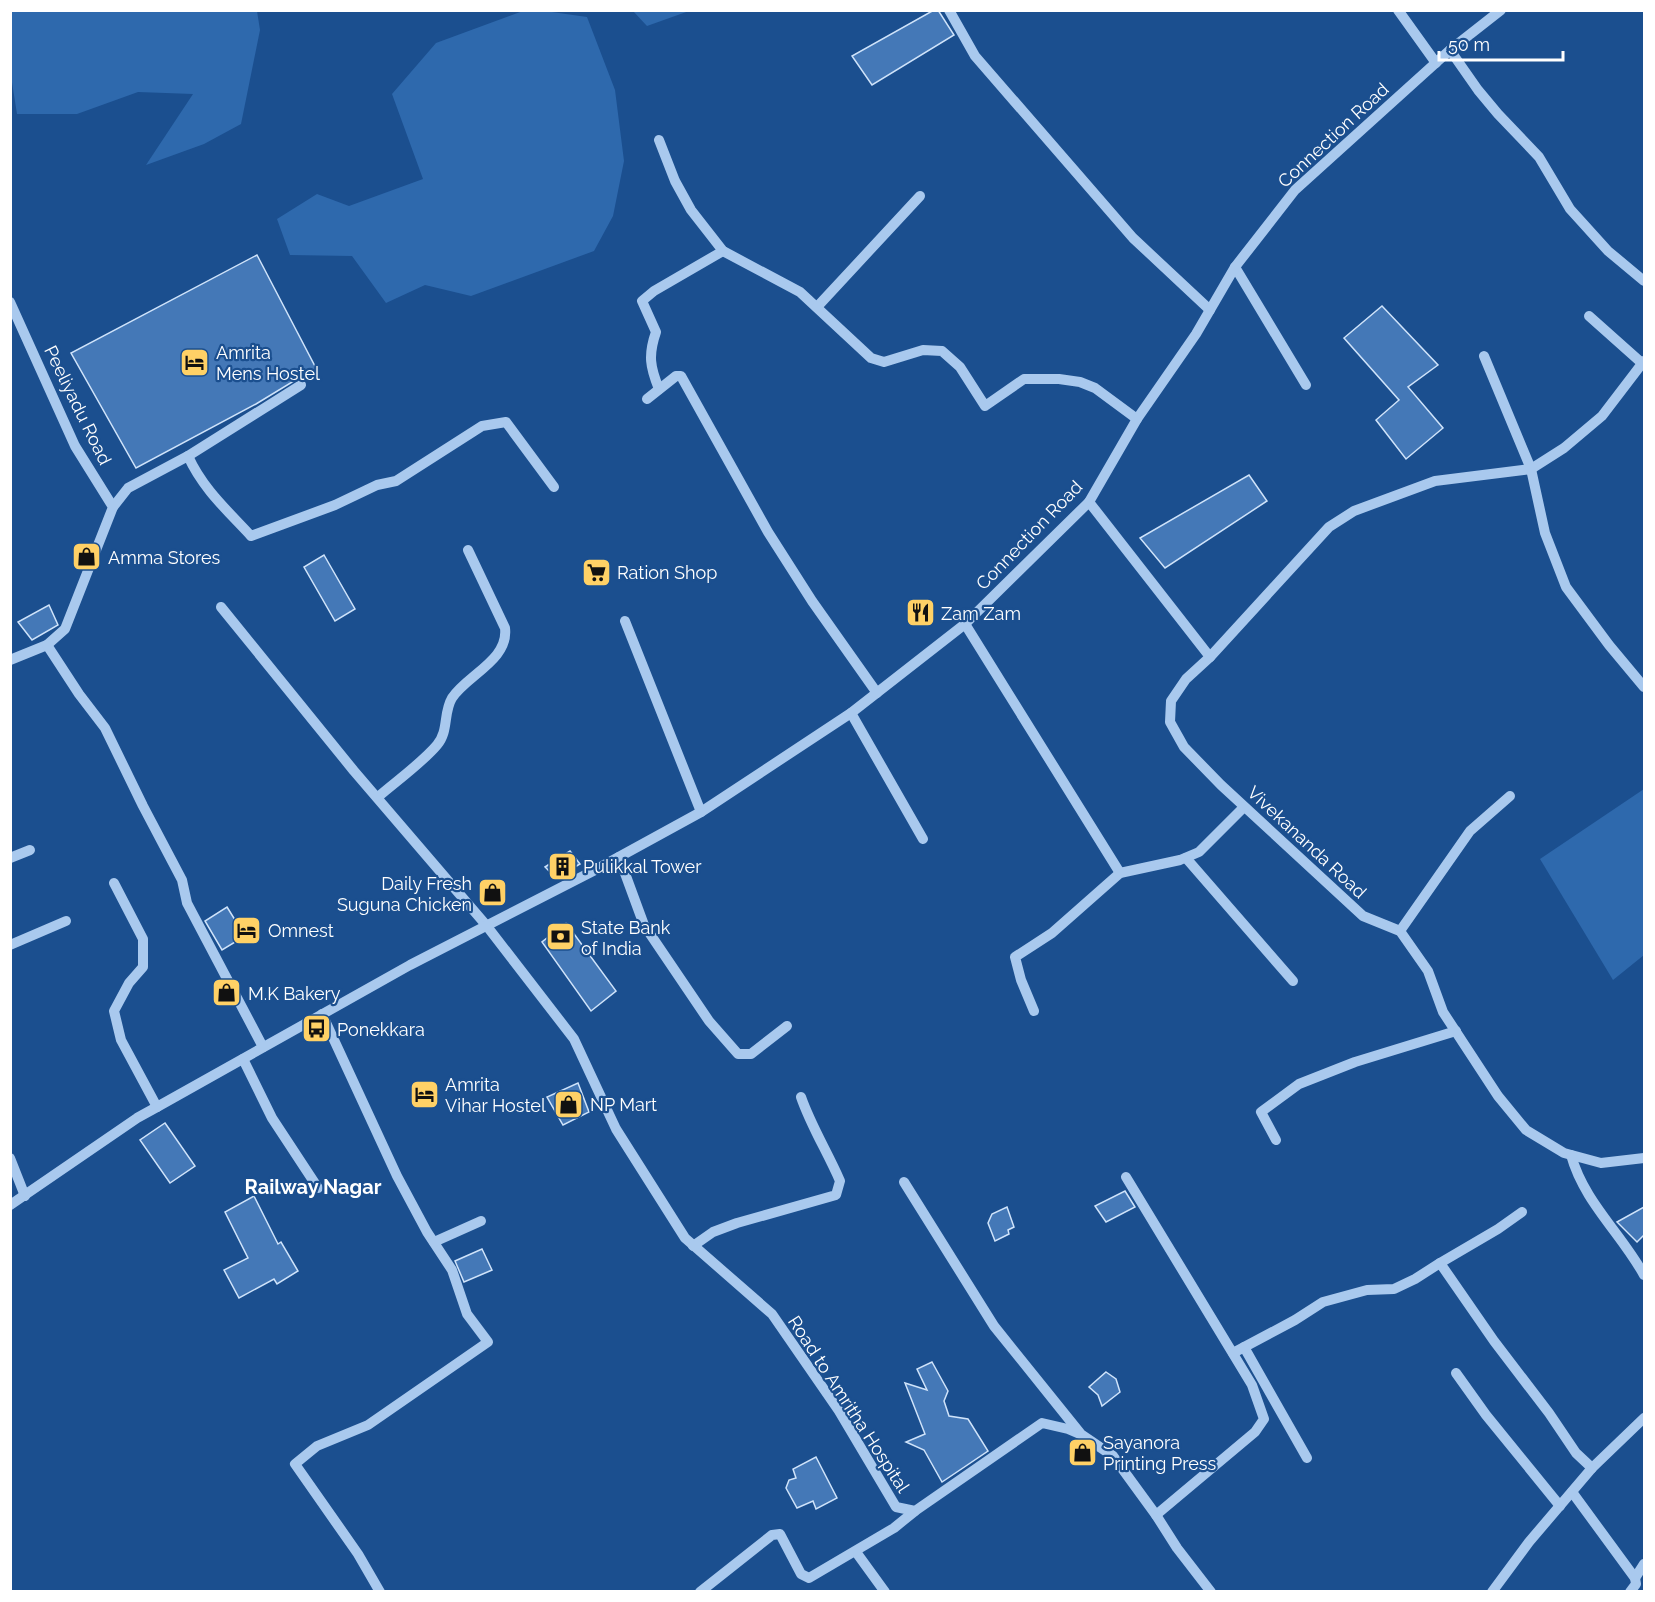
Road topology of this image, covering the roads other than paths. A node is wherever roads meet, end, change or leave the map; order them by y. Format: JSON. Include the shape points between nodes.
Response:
{"nodes":[{"id":1,"x":949,"y":10,"type":"edge"},
{"id":2,"x":1398,"y":10,"type":"edge"},
{"id":3,"x":1501,"y":10,"type":"edge"},
{"id":4,"x":1450,"y":50,"type":"junction"},
{"id":5,"x":1436,"y":63,"type":"junction"},
{"id":6,"x":659,"y":140,"type":"dead end"},
{"id":7,"x":920,"y":196,"type":"dead end"},
{"id":8,"x":723,"y":251,"type":"junction"},
{"id":9,"x":1235,"y":267,"type":"junction"},
{"id":10,"x":1644,"y":281,"type":"edge"},
{"id":11,"x":10,"y":302,"type":"edge"},
{"id":12,"x":817,"y":307,"type":"junction"},
{"id":13,"x":1210,"y":310,"type":"junction"},
{"id":14,"x":1588,"y":316,"type":"dead end"},
{"id":15,"x":1484,"y":356,"type":"dead end"},
{"id":16,"x":1644,"y":363,"type":"edge"},
{"id":17,"x":301,"y":385,"type":"dead end"},
{"id":18,"x":1306,"y":385,"type":"dead end"},
{"id":19,"x":659,"y":389,"type":"junction"},
{"id":20,"x":647,"y":399,"type":"dead end"},
{"id":21,"x":1137,"y":419,"type":"junction"},
{"id":22,"x":188,"y":456,"type":"junction"},
{"id":23,"x":1531,"y":469,"type":"junction"},
{"id":24,"x":554,"y":487,"type":"dead end"},
{"id":25,"x":1089,"y":502,"type":"junction"},
{"id":26,"x":113,"y":507,"type":"junction"},
{"id":27,"x":468,"y":550,"type":"dead end"},
{"id":28,"x":220,"y":607,"type":"dead end"},
{"id":29,"x":625,"y":621,"type":"dead end"},
{"id":30,"x":965,"y":624,"type":"junction"},
{"id":31,"x":48,"y":645,"type":"junction"},
{"id":32,"x":1210,"y":657,"type":"junction"},
{"id":33,"x":10,"y":660,"type":"edge"},
{"id":34,"x":1644,"y":687,"type":"edge"},
{"id":35,"x":877,"y":693,"type":"junction"},
{"id":36,"x":851,"y":713,"type":"junction"},
{"id":37,"x":1510,"y":796,"type":"dead end"},
{"id":38,"x":378,"y":797,"type":"junction"},
{"id":39,"x":1244,"y":807,"type":"junction"},
{"id":40,"x":701,"y":812,"type":"junction"},
{"id":41,"x":923,"y":840,"type":"dead end"},
{"id":42,"x":30,"y":850,"type":"dead end"},
{"id":43,"x":619,"y":857,"type":"junction"},
{"id":44,"x":10,"y":858,"type":"edge"},
{"id":45,"x":1186,"y":858,"type":"junction"},
{"id":46,"x":1120,"y":873,"type":"junction"},
{"id":47,"x":114,"y":884,"type":"dead end"},
{"id":48,"x":66,"y":921,"type":"dead end"},
{"id":49,"x":486,"y":926,"type":"junction"},
{"id":50,"x":1400,"y":931,"type":"junction"},
{"id":51,"x":10,"y":945,"type":"edge"},
{"id":52,"x":1293,"y":981,"type":"dead end"},
{"id":53,"x":1034,"y":1011,"type":"dead end"},
{"id":54,"x":322,"y":1014,"type":"junction"},
{"id":55,"x":787,"y":1026,"type":"dead end"},
{"id":56,"x":1456,"y":1031,"type":"junction"},
{"id":57,"x":263,"y":1047,"type":"junction"},
{"id":58,"x":243,"y":1059,"type":"junction"},
{"id":59,"x":801,"y":1097,"type":"dead end"},
{"id":60,"x":157,"y":1107,"type":"junction"},
{"id":61,"x":1276,"y":1140,"type":"dead end"},
{"id":62,"x":1571,"y":1155,"type":"junction"},
{"id":63,"x":10,"y":1158,"type":"edge"},
{"id":64,"x":1644,"y":1158,"type":"edge"},
{"id":65,"x":1126,"y":1177,"type":"dead end"},
{"id":66,"x":904,"y":1182,"type":"dead end"},
{"id":67,"x":318,"y":1188,"type":"dead end"},
{"id":68,"x":25,"y":1196,"type":"junction"},
{"id":69,"x":10,"y":1205,"type":"edge"},
{"id":70,"x":1522,"y":1212,"type":"dead end"},
{"id":71,"x":481,"y":1221,"type":"dead end"},
{"id":72,"x":434,"y":1242,"type":"junction"},
{"id":73,"x":693,"y":1246,"type":"junction"},
{"id":74,"x":1440,"y":1263,"type":"junction"},
{"id":75,"x":1644,"y":1275,"type":"edge"},
{"id":76,"x":1245,"y":1347,"type":"junction"},
{"id":77,"x":1233,"y":1353,"type":"junction"},
{"id":78,"x":1456,"y":1374,"type":"dead end"},
{"id":79,"x":1644,"y":1418,"type":"edge"},
{"id":80,"x":1082,"y":1435,"type":"junction"},
{"id":81,"x":1307,"y":1458,"type":"dead end"},
{"id":82,"x":1592,"y":1468,"type":"junction"},
{"id":83,"x":1572,"y":1492,"type":"junction"},
{"id":84,"x":1560,"y":1506,"type":"junction"},
{"id":85,"x":915,"y":1511,"type":"junction"},
{"id":86,"x":1156,"y":1515,"type":"junction"},
{"id":87,"x":856,"y":1552,"type":"junction"},
{"id":88,"x":1644,"y":1564,"type":"edge"},
{"id":89,"x":1635,"y":1578,"type":"junction"},
{"id":90,"x":381,"y":1592,"type":"edge"},
{"id":91,"x":700,"y":1592,"type":"edge"},
{"id":92,"x":885,"y":1592,"type":"edge"},
{"id":93,"x":1211,"y":1592,"type":"edge"},
{"id":94,"x":1492,"y":1592,"type":"edge"},
{"id":95,"x":1630,"y":1592,"type":"edge"}],
"edges":[{"from":1,"to":13,"type":"street","via":[[975,56],[1125,229]]},
{"from":2,"to":5,"type":"street"},
{"from":3,"to":4,"type":"street","name":"Connection Road"},
{"from":4,"to":5,"type":"street","name":"Connection Road"},
{"from":4,"to":10,"type":"street","via":[[1478,90],[1539,157],[1570,209]]},
{"from":5,"to":9,"type":"street","name":"Connection Road","via":[[1295,190]]},
{"from":6,"to":8,"type":"street","via":[[691,210]]},
{"from":7,"to":12,"type":"street"},
{"from":8,"to":12,"type":"street","via":[[800,292]]},
{"from":8,"to":19,"type":"street","via":[[642,301],[656,332],[650,348],[651,368]]},
{"from":9,"to":13,"type":"street","name":"Connection Road"},
{"from":9,"to":18,"type":"street"},
{"from":11,"to":26,"type":"street","name":"Peeliyadu Road","via":[[75,446]]},
{"from":12,"to":21,"type":"street","via":[[862,351],[878,360],[884,362],[923,350],[942,351],[960,367],[985,406],[1024,379],[1059,379],[1095,388]]},
{"from":13,"to":21,"type":"street","name":"Connection Road"},
{"from":14,"to":16,"type":"street"},
{"from":15,"to":23,"type":"street"},
{"from":16,"to":23,"type":"street","via":[[1602,416]]},
{"from":17,"to":22,"type":"street"},
{"from":19,"to":20,"type":"street"},
{"from":19,"to":35,"type":"street","via":[[681,376],[768,532]]},
{"from":21,"to":25,"type":"street","name":"Connection Road"},
{"from":22,"to":24,"type":"street","via":[[197,477],[251,536],[396,481],[482,426],[506,422]]},
{"from":22,"to":26,"type":"street","via":[[128,488]]},
{"from":23,"to":32,"type":"street","name":"Vivekananda Road","via":[[1435,482],[1354,511],[1329,527]]},
{"from":23,"to":34,"type":"street","via":[[1545,533],[1566,587]]},
{"from":25,"to":30,"type":"street","name":"Connection Road"},
{"from":25,"to":32,"type":"street"},
{"from":26,"to":31,"type":"street","via":[[65,629]]},
{"from":27,"to":38,"type":"street","via":[[507,638],[501,649],[453,697],[444,734],[436,746]]},
{"from":28,"to":38,"type":"street","name":"Road to Amritha Hospital"},
{"from":29,"to":40,"type":"street"},
{"from":30,"to":35,"type":"street","name":"Connection Road"},
{"from":30,"to":46,"type":"street"},
{"from":31,"to":33,"type":"street"},
{"from":31,"to":57,"type":"street","via":[[105,728],[182,880],[187,903]]},
{"from":32,"to":39,"type":"street","name":"Vivekananda Road","via":[[1186,679],[1171,701],[1170,722],[1184,747]]},
{"from":35,"to":36,"type":"street","name":"Connection Road"},
{"from":36,"to":40,"type":"street","name":"Connection Road"},
{"from":36,"to":41,"type":"street"},
{"from":37,"to":50,"type":"street","via":[[1470,831]]},
{"from":38,"to":49,"type":"street","name":"Road to Amritha Hospital"},
{"from":39,"to":45,"type":"street","via":[[1198,852]]},
{"from":39,"to":50,"type":"street","name":"Vivekananda Road","via":[[1363,916]]},
{"from":40,"to":43,"type":"street","name":"Connection Road"},
{"from":42,"to":44,"type":"street"},
{"from":43,"to":49,"type":"street","name":"Connection Road"},
{"from":43,"to":55,"type":"street","via":[[644,925],[709,1021],[738,1054],[751,1054]]},
{"from":45,"to":46,"type":"street"},
{"from":45,"to":52,"type":"street"},
{"from":46,"to":53,"type":"street","via":[[1052,933],[1015,957]]},
{"from":47,"to":60,"type":"street","via":[[143,939],[143,967],[114,1011],[121,1040]]},
{"from":48,"to":51,"type":"street"},
{"from":49,"to":54,"type":"street","name":"Connection Road"},
{"from":49,"to":73,"type":"street","name":"Road to Amritha Hospital","via":[[574,1038],[616,1129]]},
{"from":50,"to":56,"type":"street","via":[[1428,971],[1443,1012]]},
{"from":54,"to":57,"type":"street","name":"Connection Road"},
{"from":54,"to":72,"type":"street","via":[[379,1139]]},
{"from":56,"to":61,"type":"street","via":[[1299,1084],[1261,1112]]},
{"from":56,"to":62,"type":"street","via":[[1498,1096],[1526,1130]]},
{"from":57,"to":58,"type":"street","name":"Connection Road"},
{"from":58,"to":60,"type":"street","name":"Connection Road"},
{"from":58,"to":67,"type":"street","via":[[272,1118]]},
{"from":59,"to":73,"type":"street","via":[[840,1181],[836,1195],[737,1223],[713,1232]]},
{"from":60,"to":68,"type":"street","name":"Connection Road"},
{"from":62,"to":64,"type":"street","via":[[1601,1162]]},
{"from":62,"to":75,"type":"street","via":[[1590,1198]]},
{"from":63,"to":68,"type":"street"},
{"from":65,"to":77,"type":"street"},
{"from":66,"to":80,"type":"street","via":[[994,1326]]},
{"from":68,"to":69,"type":"street","name":"Connection Road"},
{"from":70,"to":74,"type":"street"},
{"from":71,"to":72,"type":"street"},
{"from":72,"to":90,"type":"street","via":[[452,1270],[467,1314],[488,1341],[368,1425],[317,1446],[295,1464]]},
{"from":73,"to":85,"type":"street","name":"Road to Amritha Hospital","via":[[771,1314],[839,1411],[896,1507]]},
{"from":74,"to":76,"type":"street","via":[[1394,1289],[1367,1290],[1323,1302]]},
{"from":74,"to":82,"type":"street","via":[[1576,1453]]},
{"from":76,"to":77,"type":"street"},
{"from":76,"to":81,"type":"street"},
{"from":77,"to":86,"type":"street","via":[[1264,1419],[1255,1432]]},
{"from":78,"to":84,"type":"street"},
{"from":79,"to":82,"type":"street"},
{"from":80,"to":85,"type":"street","name":"Road to Amritha Hospital","via":[[1042,1423]]},
{"from":80,"to":86,"type":"street","name":"Road to Amritha Hospital","via":[[1113,1456]]},
{"from":82,"to":83,"type":"street"},
{"from":83,"to":84,"type":"street"},
{"from":83,"to":89,"type":"street"},
{"from":84,"to":94,"type":"street"},
{"from":85,"to":87,"type":"street"},
{"from":86,"to":93,"type":"street","name":"Road to Amritha Hospital"},
{"from":87,"to":91,"type":"street","via":[[809,1578],[801,1574],[780,1534],[772,1535]]},
{"from":87,"to":92,"type":"street"},
{"from":88,"to":89,"type":"street"},
{"from":89,"to":95,"type":"street"}]}
